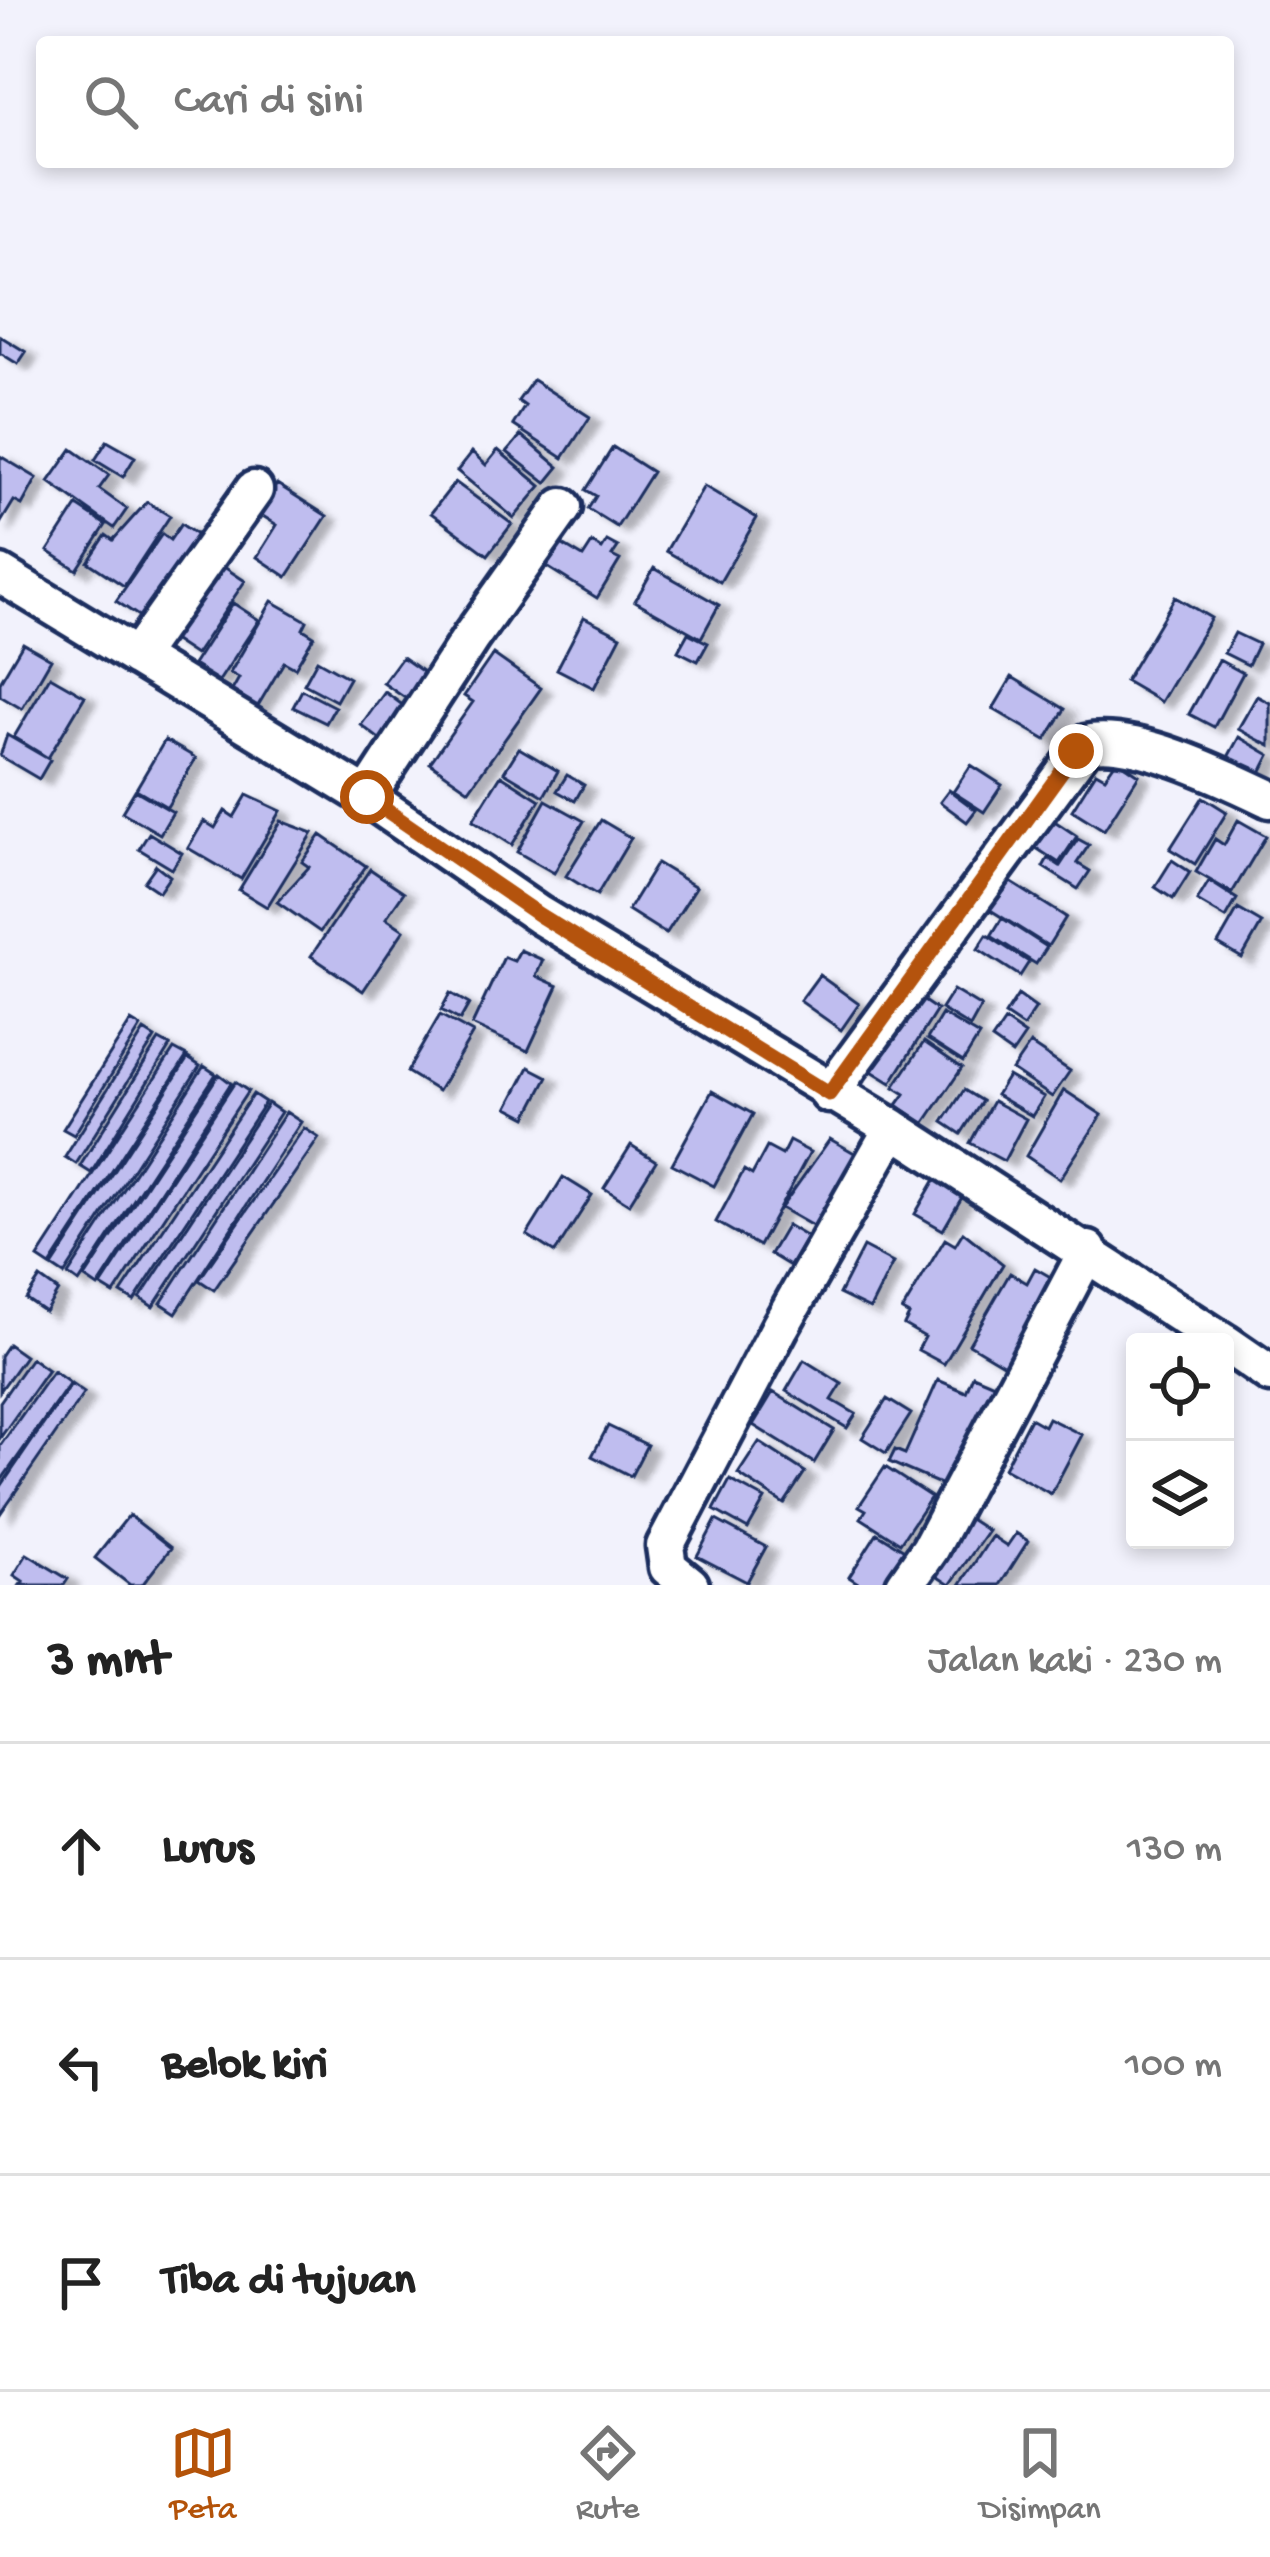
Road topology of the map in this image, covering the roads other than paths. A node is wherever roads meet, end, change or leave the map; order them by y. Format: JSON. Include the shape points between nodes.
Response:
{"nodes":[{"id":1,"x":254,"y":490,"type":"dead end"},
{"id":2,"x":563,"y":507,"type":"dead end"},
{"id":3,"x":0,"y":574,"type":"edge"},
{"id":4,"x":136,"y":657,"type":"junction"},
{"id":5,"x":367,"y":797,"type":"junction"},
{"id":6,"x":1270,"y":799,"type":"edge"},
{"id":7,"x":829,"y":1094,"type":"junction"},
{"id":8,"x":893,"y":1128,"type":"junction"},
{"id":9,"x":1088,"y":1250,"type":"junction"},
{"id":10,"x":1211,"y":1333,"type":"edge"},
{"id":11,"x":1234,"y":1349,"type":"edge"},
{"id":12,"x":1270,"y":1374,"type":"edge"},
{"id":13,"x":690,"y":1585,"type":"edge"},
{"id":14,"x":905,"y":1585,"type":"edge"}],
"edges":[{"from":1,"to":4,"type":"street"},
{"from":2,"to":5,"type":"street"},
{"from":3,"to":4,"type":"street"},
{"from":4,"to":5,"type":"street"},
{"from":5,"to":7,"type":"street","via":[[539,915]]},
{"from":6,"to":7,"type":"street","via":[[1143,748],[1086,744]]},
{"from":7,"to":8,"type":"street"},
{"from":8,"to":9,"type":"street"},
{"from":8,"to":13,"type":"street","via":[[665,1546],[668,1568]]},
{"from":9,"to":10,"type":"street"},
{"from":9,"to":14,"type":"street"},
{"from":11,"to":12,"type":"street"}]}
